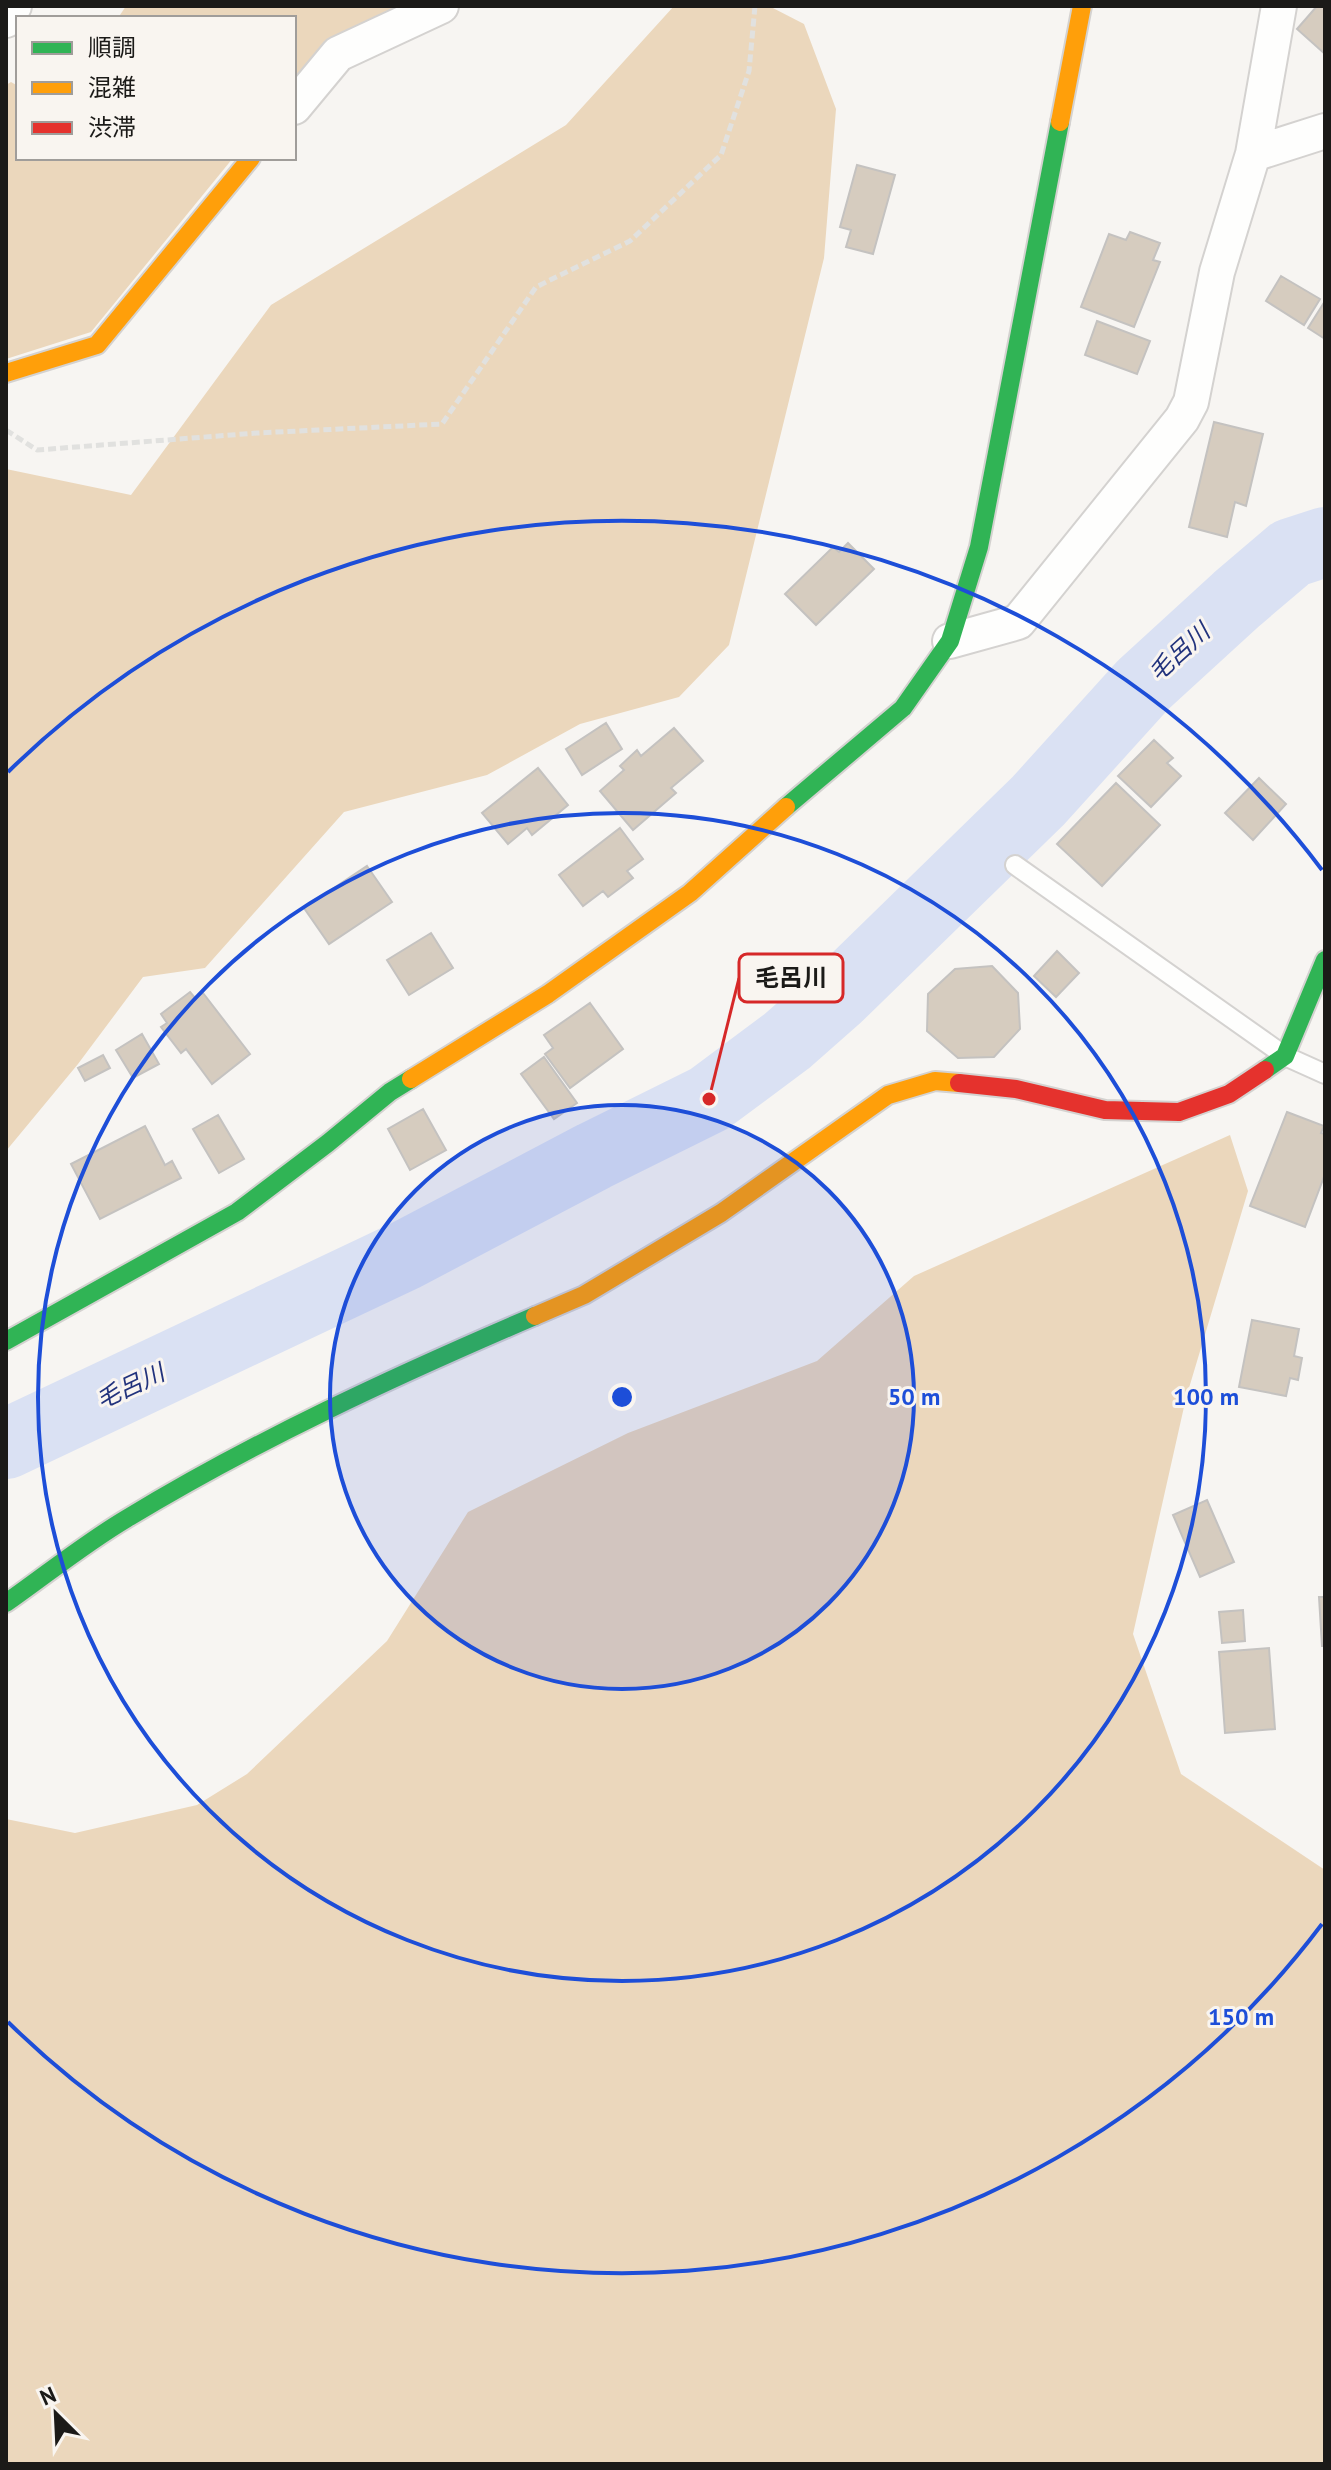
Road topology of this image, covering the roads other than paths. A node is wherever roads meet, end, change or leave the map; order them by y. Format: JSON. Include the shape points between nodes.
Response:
{"nodes":[{"id":1,"x":14,"y":6,"type":"edge"},
{"id":2,"x":441,"y":6,"type":"edge"},
{"id":3,"x":1082,"y":6,"type":"edge"},
{"id":4,"x":1279,"y":6,"type":"edge"},
{"id":5,"x":6,"y":20,"type":"edge"},
{"id":6,"x":296,"y":105,"type":"edge"},
{"id":7,"x":1325,"y":131,"type":"edge"},
{"id":8,"x":1253,"y":154,"type":"junction"},
{"id":9,"x":249,"y":160,"type":"edge"},
{"id":10,"x":6,"y":373,"type":"edge"},
{"id":11,"x":950,"y":641,"type":"junction"},
{"id":12,"x":1015,"y":865,"type":"dead end"},
{"id":13,"x":1325,"y":960,"type":"edge"},
{"id":14,"x":1285,"y":1056,"type":"junction"},
{"id":15,"x":1325,"y":1074,"type":"edge"},
{"id":16,"x":6,"y":1341,"type":"edge"},
{"id":17,"x":6,"y":1603,"type":"edge"}],
"edges":[{"from":1,"to":5,"type":"street"},
{"from":2,"to":6,"type":"street","via":[[338,54]]},
{"from":3,"to":11,"type":"street","via":[[979,547]]},
{"from":4,"to":8,"type":"street"},
{"from":7,"to":8,"type":"street"},
{"from":8,"to":11,"type":"street","via":[[1217,272],[1191,402],[1182,419],[1018,622]]},
{"from":9,"to":10,"type":"street","via":[[97,345]]},
{"from":11,"to":16,"type":"street","via":[[903,708],[690,893],[548,994],[390,1092],[237,1212]]},
{"from":12,"to":14,"type":"lane"},
{"from":13,"to":14,"type":"street"},
{"from":14,"to":15,"type":"lane"},
{"from":14,"to":17,"type":"street","via":[[1229,1094],[1179,1112],[1105,1110],[1016,1089],[935,1081],[888,1095],[721,1213],[584,1295],[288,1429],[124,1520]]}]}
